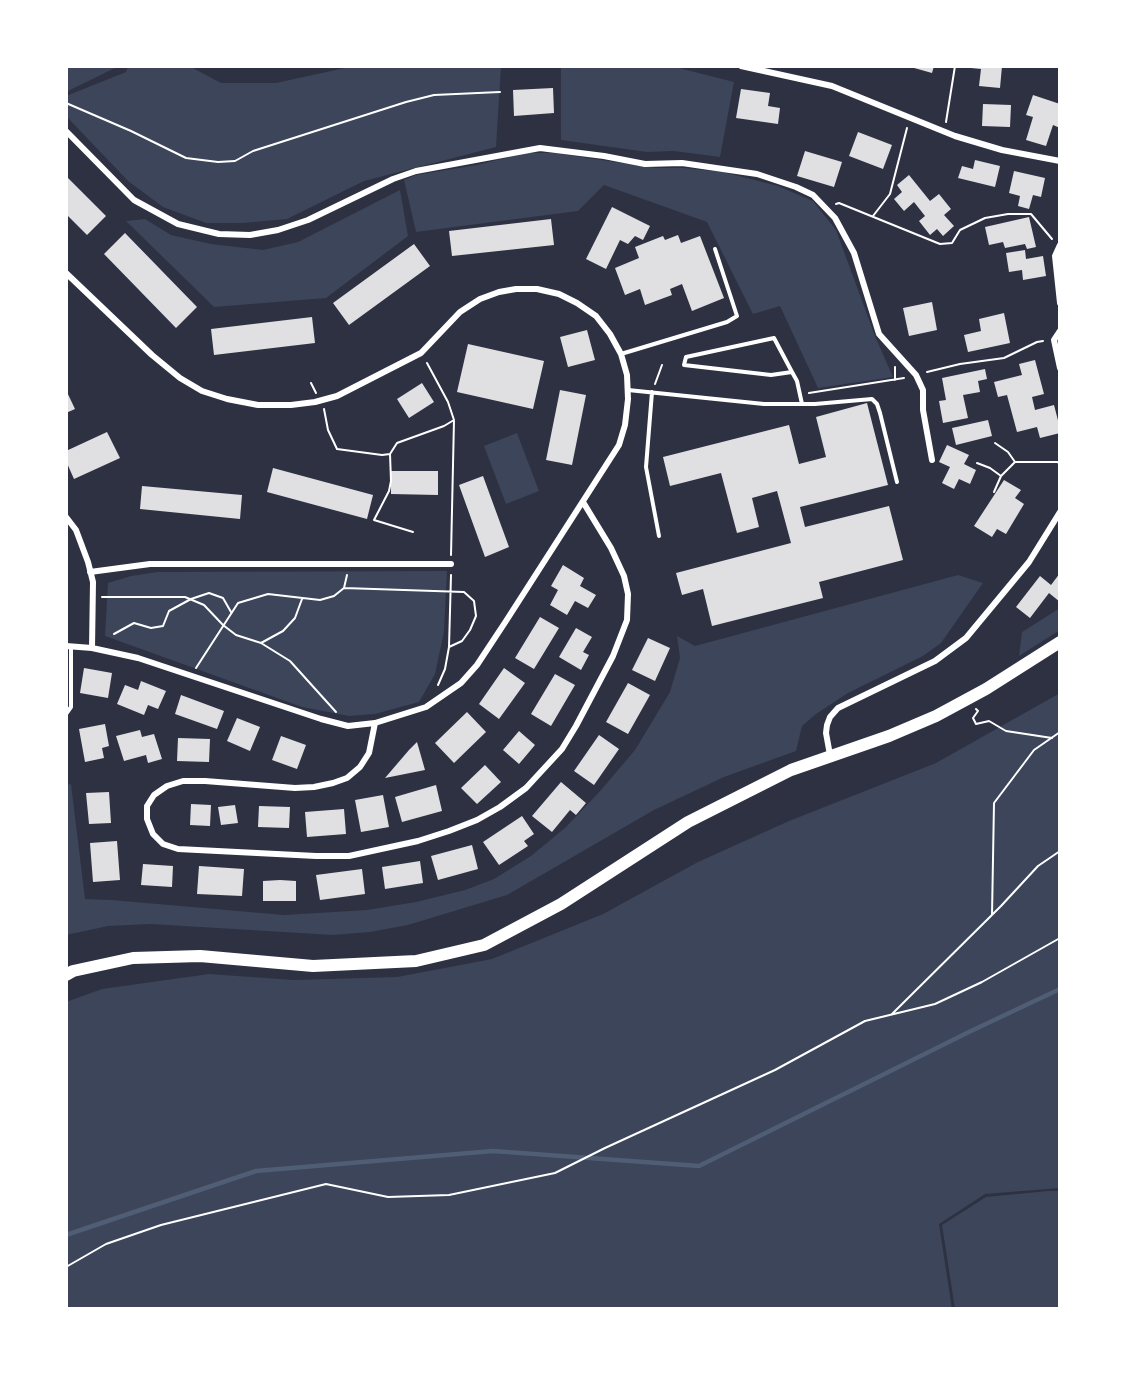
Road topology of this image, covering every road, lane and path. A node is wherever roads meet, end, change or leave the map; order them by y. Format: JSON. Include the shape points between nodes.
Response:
{"nodes":[{"id":1,"x":712,"y":66,"type":"edge"},
{"id":2,"x":741,"y":66,"type":"edge"},
{"id":3,"x":955,"y":66,"type":"edge"},
{"id":4,"x":500,"y":92,"type":"dead end"},
{"id":5,"x":66,"y":103,"type":"edge"},
{"id":6,"x":910,"y":119,"type":"junction"},
{"id":7,"x":66,"y":131,"type":"edge"},
{"id":8,"x":944,"y":132,"type":"junction"},
{"id":9,"x":1060,"y":161,"type":"edge"},
{"id":10,"x":824,"y":206,"type":"junction"},
{"id":11,"x":873,"y":217,"type":"junction"},
{"id":12,"x":1059,"y":246,"type":"edge"},
{"id":13,"x":715,"y":249,"type":"dead end"},
{"id":14,"x":66,"y":273,"type":"edge"},
{"id":15,"x":1060,"y":303,"type":"edge"},
{"id":16,"x":1060,"y":331,"type":"edge"},
{"id":17,"x":1054,"y":340,"type":"junction"},
{"id":18,"x":421,"y":352,"type":"junction"},
{"id":19,"x":621,"y":354,"type":"junction"},
{"id":20,"x":662,"y":365,"type":"dead end"},
{"id":21,"x":1060,"y":368,"type":"edge"},
{"id":22,"x":792,"y":372,"type":"junction"},
{"id":23,"x":916,"y":375,"type":"junction"},
{"id":24,"x":627,"y":390,"type":"junction"},
{"id":25,"x":652,"y":392,"type":"junction"},
{"id":26,"x":799,"y":393,"type":"junction"},
{"id":27,"x":802,"y":404,"type":"junction"},
{"id":28,"x":323,"y":407,"type":"dead end"},
{"id":29,"x":454,"y":420,"type":"junction"},
{"id":30,"x":995,"y":443,"type":"dead end"},
{"id":31,"x":390,"y":454,"type":"junction"},
{"id":32,"x":932,"y":460,"type":"dead end"},
{"id":33,"x":1016,"y":462,"type":"junction"},
{"id":34,"x":1060,"y":463,"type":"edge"},
{"id":35,"x":977,"y":464,"type":"dead end"},
{"id":36,"x":1001,"y":476,"type":"junction"},
{"id":37,"x":897,"y":482,"type":"dead end"},
{"id":38,"x":994,"y":492,"type":"dead end"},
{"id":39,"x":583,"y":502,"type":"junction"},
{"id":40,"x":1060,"y":512,"type":"edge"},
{"id":41,"x":66,"y":517,"type":"edge"},
{"id":42,"x":413,"y":532,"type":"dead end"},
{"id":43,"x":659,"y":536,"type":"dead end"},
{"id":44,"x":350,"y":564,"type":"junction"},
{"id":45,"x":451,"y":564,"type":"junction"},
{"id":46,"x":90,"y":572,"type":"junction"},
{"id":47,"x":344,"y":588,"type":"junction"},
{"id":48,"x":450,"y":591,"type":"junction"},
{"id":49,"x":93,"y":597,"type":"junction"},
{"id":50,"x":303,"y":598,"type":"junction"},
{"id":51,"x":191,"y":599,"type":"junction"},
{"id":52,"x":232,"y":613,"type":"junction"},
{"id":53,"x":223,"y":626,"type":"junction"},
{"id":54,"x":114,"y":634,"type":"dead end"},
{"id":55,"x":1060,"y":642,"type":"edge"},
{"id":56,"x":261,"y":643,"type":"junction"},
{"id":57,"x":69,"y":646,"type":"edge"},
{"id":58,"x":449,"y":647,"type":"junction"},
{"id":59,"x":92,"y":648,"type":"junction"},
{"id":60,"x":191,"y":675,"type":"junction"},
{"id":61,"x":437,"y":686,"type":"dead end"},
{"id":62,"x":961,"y":703,"type":"junction"},
{"id":63,"x":66,"y":714,"type":"edge"},
{"id":64,"x":375,"y":723,"type":"junction"},
{"id":65,"x":348,"y":726,"type":"junction"},
{"id":66,"x":1060,"y":732,"type":"edge"},
{"id":67,"x":1052,"y":738,"type":"junction"},
{"id":68,"x":830,"y":755,"type":"junction"},
{"id":69,"x":1060,"y":851,"type":"edge"},
{"id":70,"x":992,"y":915,"type":"junction"},
{"id":71,"x":1060,"y":938,"type":"edge"},
{"id":72,"x":66,"y":975,"type":"edge"},
{"id":73,"x":891,"y":1015,"type":"junction"},
{"id":74,"x":66,"y":1267,"type":"edge"}],
"edges":[{"from":1,"to":2,"type":"path"},
{"from":2,"to":6,"type":"street","via":[[832,86]]},
{"from":3,"to":8,"type":"path"},
{"from":4,"to":5,"type":"path","via":[[434,95],[253,151],[235,161],[218,162],[186,158]]},
{"from":6,"to":8,"type":"street"},
{"from":6,"to":11,"type":"path","via":[[890,194]]},
{"from":7,"to":10,"type":"street","via":[[134,200],[178,224],[219,234],[250,235],[278,230],[416,171],[540,148],[645,164],[682,163],[756,174],[813,195]]},
{"from":8,"to":9,"type":"street","via":[[1002,150]]},
{"from":10,"to":11,"type":"path","via":[[839,203]]},
{"from":10,"to":23,"type":"street","via":[[854,254],[879,334]]},
{"from":11,"to":12,"type":"path","via":[[939,244],[952,243],[960,230],[985,218],[1031,214]]},
{"from":12,"to":15,"type":"street","via":[[1055,256]]},
{"from":13,"to":19,"type":"lane","via":[[737,316]]},
{"from":14,"to":18,"type":"street","via":[[180,378],[227,399],[258,405],[315,402],[338,396]]},
{"from":16,"to":17,"type":"street"},
{"from":17,"to":21,"type":"street"},
{"from":17,"to":23,"type":"path","via":[[1037,342],[1004,358]]},
{"from":18,"to":19,"type":"street","via":[[460,312],[489,296],[516,289],[559,294],[577,303],[596,316]]},
{"from":18,"to":29,"type":"path"},
{"from":19,"to":24,"type":"street"},
{"from":20,"to":25,"type":"path"},
{"from":22,"to":22,"type":"lane","via":[[774,338],[686,357],[684,364],[771,375]]},
{"from":22,"to":26,"type":"lane"},
{"from":23,"to":26,"type":"path"},
{"from":23,"to":32,"type":"street","via":[[923,390]]},
{"from":24,"to":25,"type":"lane"},
{"from":24,"to":39,"type":"street","via":[[625,425],[619,445]]},
{"from":25,"to":27,"type":"lane","via":[[764,405]]},
{"from":25,"to":43,"type":"lane","via":[[646,467]]},
{"from":26,"to":27,"type":"lane"},
{"from":27,"to":37,"type":"lane","via":[[872,399],[880,413]]},
{"from":28,"to":31,"type":"path","via":[[337,449]]},
{"from":29,"to":31,"type":"path","via":[[397,443]]},
{"from":29,"to":45,"type":"path"},
{"from":30,"to":33,"type":"path"},
{"from":31,"to":42,"type":"path","via":[[389,490],[374,520]]},
{"from":33,"to":34,"type":"path"},
{"from":33,"to":36,"type":"path"},
{"from":35,"to":36,"type":"path"},
{"from":36,"to":38,"type":"path"},
{"from":39,"to":64,"type":"street","via":[[477,665],[461,683],[426,707]]},
{"from":39,"to":64,"type":"street","via":[[624,576],[627,620],[576,726],[562,749],[526,788],[493,812],[449,831],[349,856],[178,849],[163,844],[153,834],[147,806],[167,786],[183,781],[296,788],[333,783],[360,767],[369,753]]},
{"from":40,"to":68,"type":"street","via":[[1029,562],[966,638],[935,661],[838,708],[827,725]]},
{"from":41,"to":46,"type":"street","via":[[76,530]]},
{"from":44,"to":45,"type":"street"},
{"from":44,"to":46,"type":"street","via":[[150,564]]},
{"from":44,"to":47,"type":"path"},
{"from":45,"to":48,"type":"path"},
{"from":46,"to":49,"type":"street"},
{"from":47,"to":48,"type":"path"},
{"from":47,"to":50,"type":"path","via":[[320,600]]},
{"from":48,"to":58,"type":"path"},
{"from":48,"to":58,"type":"path","via":[[464,592],[474,601],[476,616],[462,641]]},
{"from":49,"to":51,"type":"path"},
{"from":49,"to":59,"type":"street"},
{"from":50,"to":52,"type":"path","via":[[268,594],[238,603]]},
{"from":50,"to":56,"type":"path","via":[[295,618],[284,631]]},
{"from":51,"to":52,"type":"path","via":[[209,593],[223,598]]},
{"from":51,"to":53,"type":"path","via":[[204,604]]},
{"from":51,"to":54,"type":"path","via":[[169,611],[163,626],[151,628],[134,623]]},
{"from":52,"to":53,"type":"path"},
{"from":53,"to":56,"type":"path"},
{"from":53,"to":60,"type":"path"},
{"from":55,"to":62,"type":"main road"},
{"from":56,"to":65,"type":"path","via":[[290,661]]},
{"from":57,"to":59,"type":"street"},
{"from":57,"to":63,"type":"lane","via":[[71,707]]},
{"from":58,"to":61,"type":"path"},
{"from":59,"to":60,"type":"street"},
{"from":60,"to":65,"type":"street"},
{"from":62,"to":67,"type":"path","via":[[968,711],[976,708],[976,724],[989,721],[1006,731]]},
{"from":62,"to":68,"type":"main road","via":[[918,724]]},
{"from":64,"to":65,"type":"street"},
{"from":66,"to":67,"type":"path"},
{"from":67,"to":70,"type":"path","via":[[1034,750],[994,803]]},
{"from":68,"to":72,"type":"main road","via":[[791,770],[688,822],[561,904],[483,945],[416,961],[313,966],[200,956],[133,958]]},
{"from":69,"to":70,"type":"path","via":[[1038,866]]},
{"from":70,"to":73,"type":"path"},
{"from":71,"to":73,"type":"path","via":[[935,1004]]},
{"from":73,"to":74,"type":"path","via":[[865,1021],[775,1070],[555,1173],[450,1195],[388,1197],[326,1184],[161,1226],[106,1244]]}]}
